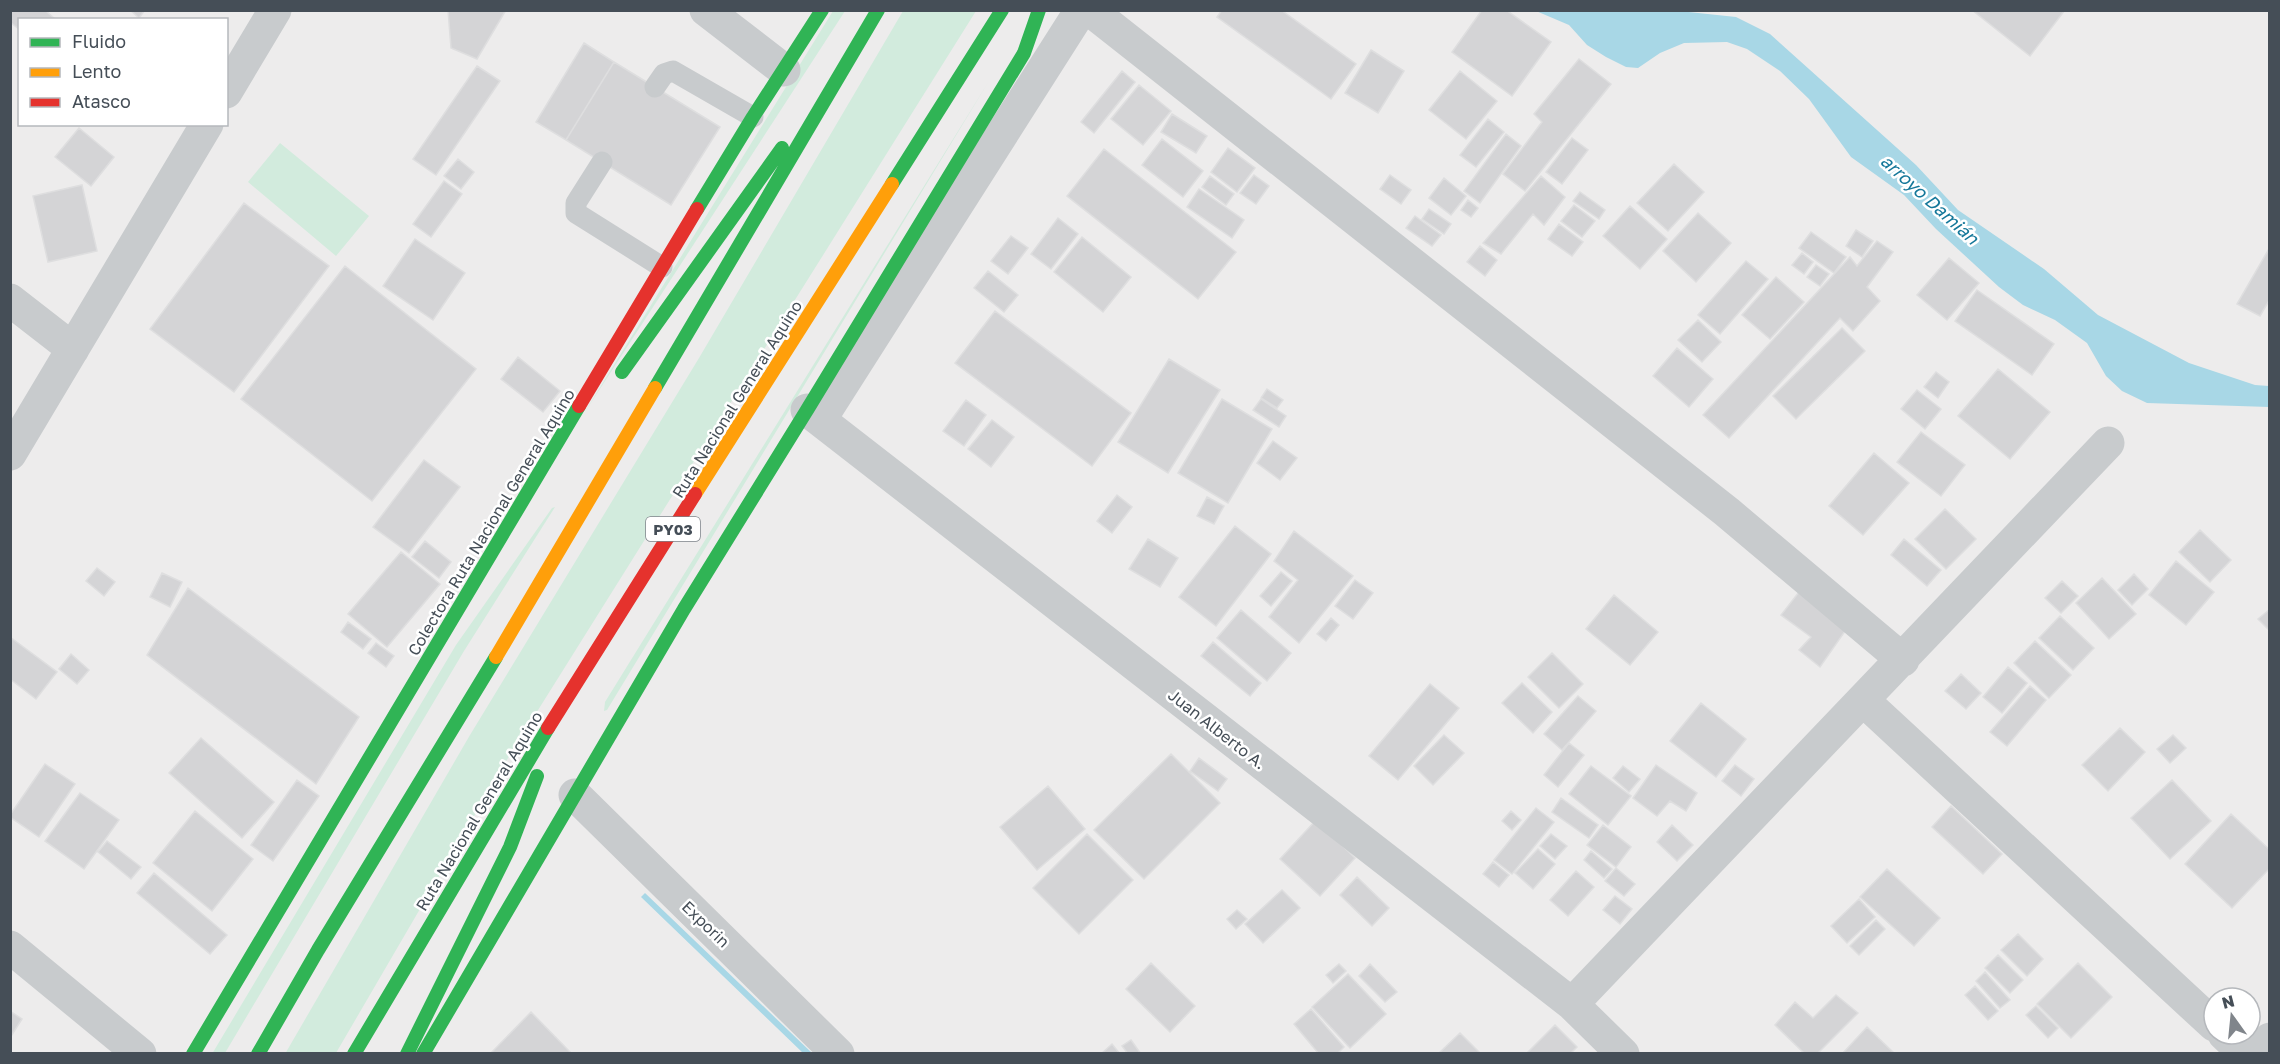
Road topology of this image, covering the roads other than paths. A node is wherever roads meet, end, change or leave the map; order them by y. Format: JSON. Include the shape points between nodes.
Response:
{"nodes":[{"id":1,"x":275,"y":10,"type":"edge"},
{"id":2,"x":706,"y":10,"type":"edge"},
{"id":3,"x":822,"y":10,"type":"edge"},
{"id":4,"x":878,"y":10,"type":"edge"},
{"id":5,"x":1002,"y":10,"type":"edge"},
{"id":6,"x":1039,"y":10,"type":"edge"},
{"id":7,"x":1082,"y":10,"type":"edge"},
{"id":8,"x":1090,"y":10,"type":"edge"},
{"id":9,"x":863,"y":34,"type":"junction"},
{"id":10,"x":784,"y":70,"type":"junction"},
{"id":11,"x":655,"y":87,"type":"dead end"},
{"id":12,"x":228,"y":90,"type":"edge"},
{"id":13,"x":753,"y":117,"type":"junction"},
{"id":14,"x":206,"y":126,"type":"edge"},
{"id":15,"x":602,"y":162,"type":"dead end"},
{"id":16,"x":662,"y":267,"type":"junction"},
{"id":17,"x":10,"y":300,"type":"edge"},
{"id":18,"x":73,"y":349,"type":"junction"},
{"id":19,"x":615,"y":381,"type":"dead end"},
{"id":20,"x":813,"y":415,"type":"junction"},
{"id":21,"x":581,"y":429,"type":"dead end"},
{"id":22,"x":2108,"y":443,"type":"dead end"},
{"id":23,"x":10,"y":454,"type":"edge"},
{"id":24,"x":484,"y":564,"type":"junction"},
{"id":25,"x":1903,"y":660,"type":"junction"},
{"id":26,"x":568,"y":695,"type":"junction"},
{"id":27,"x":1864,"y":701,"type":"junction"},
{"id":28,"x":574,"y":795,"type":"junction"},
{"id":29,"x":10,"y":947,"type":"edge"},
{"id":30,"x":1572,"y":1004,"type":"junction"},
{"id":31,"x":2202,"y":1014,"type":"edge"},
{"id":32,"x":2270,"y":1039,"type":"edge"},
{"id":33,"x":132,"y":1051,"type":"edge"},
{"id":34,"x":193,"y":1053,"type":"edge"},
{"id":35,"x":258,"y":1053,"type":"edge"},
{"id":36,"x":354,"y":1053,"type":"edge"},
{"id":37,"x":407,"y":1053,"type":"edge"},
{"id":38,"x":423,"y":1053,"type":"edge"},
{"id":39,"x":838,"y":1053,"type":"edge"},
{"id":40,"x":1623,"y":1053,"type":"edge"},
{"id":41,"x":2256,"y":1053,"type":"edge"}],
"edges":[{"from":1,"to":12,"type":"street"},
{"from":2,"to":10,"type":"street"},
{"from":3,"to":10,"type":"main road","name":"Colectora Ruta Nacional General Aquino"},
{"from":4,"to":9,"type":"main road"},
{"from":5,"to":26,"type":"main road","name":"Ruta Nacional General Aquino","number":"PY03"},
{"from":6,"to":20,"type":"main road","number":"PY03","via":[[1024,53]]},
{"from":7,"to":20,"type":"street"},
{"from":8,"to":25,"type":"street","via":[[1727,512]]},
{"from":9,"to":19,"type":"main road"},
{"from":9,"to":35,"type":"main road","via":[[464,712]]},
{"from":10,"to":13,"type":"main road","name":"Colectora Ruta Nacional General Aquino"},
{"from":11,"to":13,"type":"lane","via":[[664,74],[673,71]]},
{"from":13,"to":16,"type":"main road","name":"Colectora Ruta Nacional General Aquino"},
{"from":14,"to":18,"type":"street"},
{"from":15,"to":16,"type":"lane","via":[[576,203],[576,213]]},
{"from":16,"to":24,"type":"main road","name":"Colectora Ruta Nacional General Aquino"},
{"from":17,"to":18,"type":"street"},
{"from":18,"to":23,"type":"street"},
{"from":20,"to":28,"type":"main road","number":"PY03","via":[[684,609]]},
{"from":20,"to":30,"type":"street","name":"Juan Alberto A."},
{"from":21,"to":24,"type":"main road"},
{"from":22,"to":25,"type":"street"},
{"from":24,"to":34,"type":"main road","name":"Colectora Ruta Nacional General Aquino"},
{"from":25,"to":27,"type":"street"},
{"from":26,"to":36,"type":"main road","name":"Ruta Nacional General Aquino","number":"PY03"},
{"from":26,"to":37,"type":"main road","via":[[510,847]]},
{"from":27,"to":30,"type":"street"},
{"from":27,"to":31,"type":"street"},
{"from":28,"to":38,"type":"main road","number":"PY03"},
{"from":28,"to":39,"type":"street","name":"Exporin"},
{"from":29,"to":33,"type":"street"},
{"from":30,"to":40,"type":"street","name":"Juan Alberto A."},
{"from":32,"to":41,"type":"street"}]}
